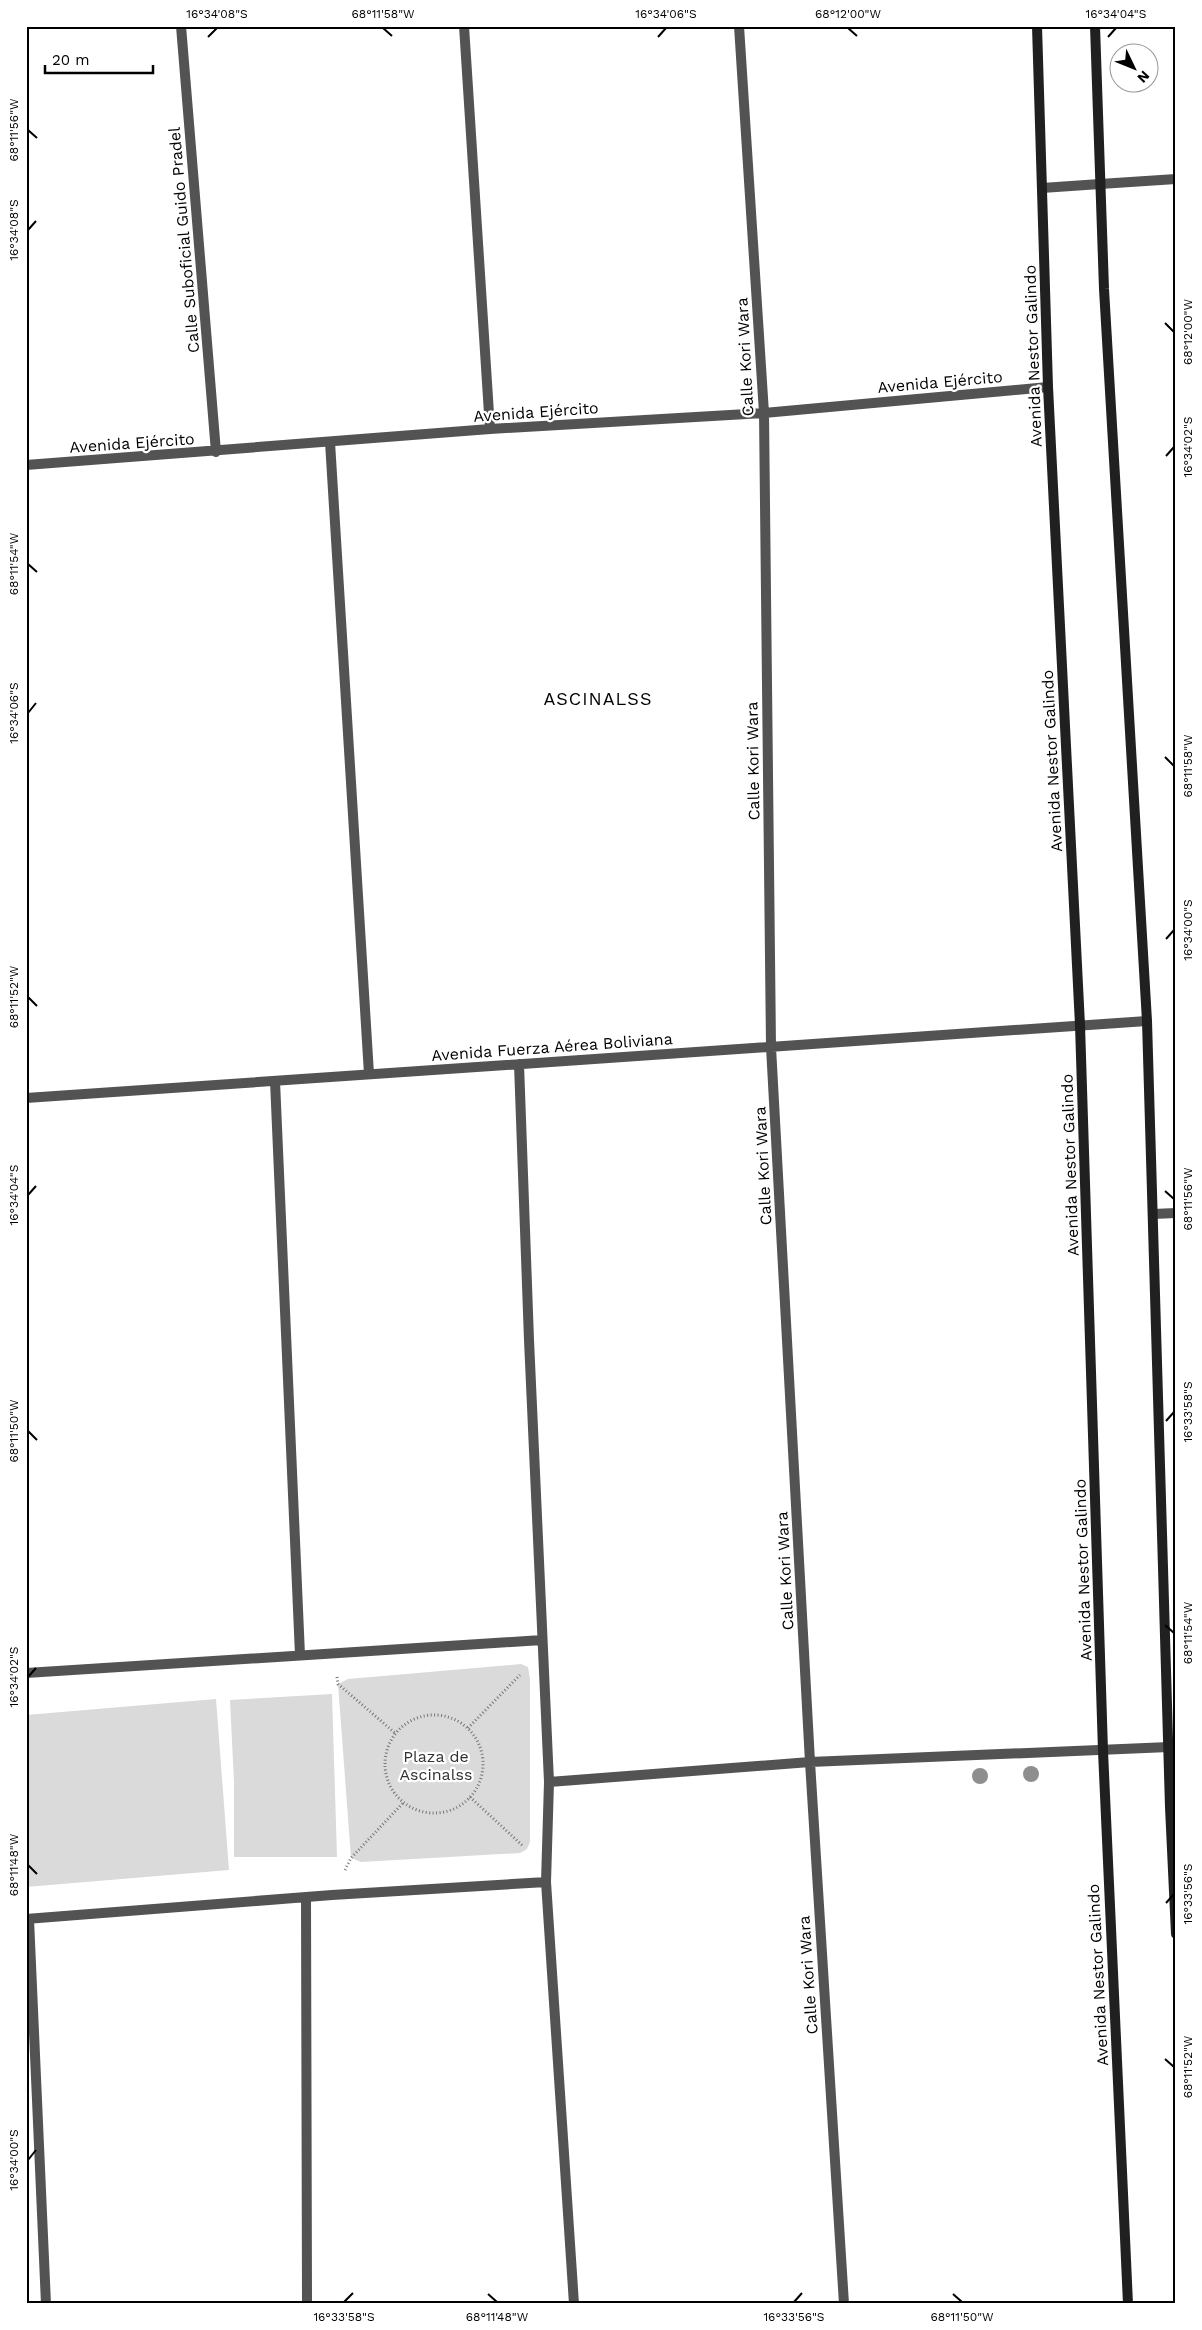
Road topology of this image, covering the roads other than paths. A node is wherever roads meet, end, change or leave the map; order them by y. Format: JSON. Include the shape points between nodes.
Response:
{"nodes":[{"id":1,"x":180,"y":26,"type":"edge"},
{"id":2,"x":464,"y":26,"type":"edge"},
{"id":3,"x":739,"y":26,"type":"edge"},
{"id":4,"x":1037,"y":26,"type":"edge"},
{"id":5,"x":1095,"y":26,"type":"edge"},
{"id":6,"x":1176,"y":179,"type":"edge"},
{"id":7,"x":1100,"y":184,"type":"junction"},
{"id":8,"x":1042,"y":188,"type":"junction"},
{"id":9,"x":1048,"y":388,"type":"junction"},
{"id":10,"x":764,"y":413,"type":"junction"},
{"id":11,"x":490,"y":429,"type":"junction"},
{"id":12,"x":330,"y":442,"type":"junction"},
{"id":13,"x":216,"y":452,"type":"junction"},
{"id":14,"x":26,"y":465,"type":"edge"},
{"id":15,"x":1147,"y":1020,"type":"junction"},
{"id":16,"x":1080,"y":1025,"type":"junction"},
{"id":17,"x":771,"y":1047,"type":"junction"},
{"id":18,"x":519,"y":1064,"type":"junction"},
{"id":19,"x":369,"y":1074,"type":"junction"},
{"id":20,"x":275,"y":1081,"type":"junction"},
{"id":21,"x":26,"y":1098,"type":"edge"},
{"id":22,"x":1176,"y":1213,"type":"edge"},
{"id":23,"x":1153,"y":1214,"type":"junction"},
{"id":24,"x":542,"y":1640,"type":"junction"},
{"id":25,"x":300,"y":1655,"type":"junction"},
{"id":26,"x":26,"y":1673,"type":"edge"},
{"id":27,"x":1169,"y":1747,"type":"junction"},
{"id":28,"x":1103,"y":1751,"type":"junction"},
{"id":29,"x":810,"y":1762,"type":"junction"},
{"id":30,"x":549,"y":1782,"type":"junction"},
{"id":31,"x":546,"y":1882,"type":"junction"},
{"id":32,"x":306,"y":1898,"type":"junction"},
{"id":33,"x":28,"y":1919,"type":"edge"},
{"id":34,"x":1176,"y":1934,"type":"edge"},
{"id":35,"x":46,"y":2304,"type":"edge"},
{"id":36,"x":306,"y":2304,"type":"edge"},
{"id":37,"x":574,"y":2304,"type":"edge"},
{"id":38,"x":844,"y":2304,"type":"edge"},
{"id":39,"x":1128,"y":2304,"type":"edge"}],
"edges":[{"from":1,"to":13,"type":"street","name":"Calle Suboficial Guido Pradel"},
{"from":2,"to":11,"type":"street"},
{"from":3,"to":10,"type":"street","name":"Calle Kori Wara"},
{"from":4,"to":8,"type":"main road","name":"Avenida Nestor Galindo"},
{"from":5,"to":7,"type":"main road"},
{"from":6,"to":7,"type":"street"},
{"from":7,"to":8,"type":"street"},
{"from":7,"to":15,"type":"main road"},
{"from":8,"to":9,"type":"main road","name":"Avenida Nestor Galindo"},
{"from":9,"to":10,"type":"street","name":"Avenida Ejército"},
{"from":9,"to":16,"type":"main road","name":"Avenida Nestor Galindo"},
{"from":10,"to":11,"type":"street","name":"Avenida Ejército"},
{"from":10,"to":17,"type":"street","name":"Calle Kori Wara"},
{"from":11,"to":12,"type":"street","name":"Avenida Ejército"},
{"from":12,"to":13,"type":"street","name":"Avenida Ejército"},
{"from":12,"to":19,"type":"street"},
{"from":13,"to":14,"type":"street","name":"Avenida Ejército"},
{"from":15,"to":16,"type":"street","name":"Avenida Fuerza Aérea Boliviana"},
{"from":15,"to":23,"type":"main road"},
{"from":16,"to":17,"type":"street","name":"Avenida Fuerza Aérea Boliviana"},
{"from":16,"to":28,"type":"main road","name":"Avenida Nestor Galindo"},
{"from":17,"to":18,"type":"street","name":"Avenida Fuerza Aérea Boliviana"},
{"from":17,"to":29,"type":"street","name":"Calle Kori Wara"},
{"from":18,"to":19,"type":"street","name":"Avenida Fuerza Aérea Boliviana"},
{"from":18,"to":24,"type":"street"},
{"from":19,"to":20,"type":"street","name":"Avenida Fuerza Aérea Boliviana"},
{"from":20,"to":21,"type":"street","name":"Avenida Fuerza Aérea Boliviana"},
{"from":20,"to":25,"type":"street"},
{"from":22,"to":23,"type":"street"},
{"from":23,"to":27,"type":"main road"},
{"from":24,"to":25,"type":"street"},
{"from":24,"to":30,"type":"street"},
{"from":25,"to":26,"type":"street"},
{"from":27,"to":28,"type":"street"},
{"from":27,"to":34,"type":"main road"},
{"from":28,"to":29,"type":"street"},
{"from":28,"to":39,"type":"main road","name":"Avenida Nestor Galindo"},
{"from":29,"to":30,"type":"street"},
{"from":29,"to":38,"type":"street","name":"Calle Kori Wara"},
{"from":30,"to":31,"type":"street"},
{"from":31,"to":32,"type":"street"},
{"from":31,"to":37,"type":"street"},
{"from":32,"to":33,"type":"street"},
{"from":32,"to":36,"type":"street"},
{"from":33,"to":35,"type":"street"}]}
